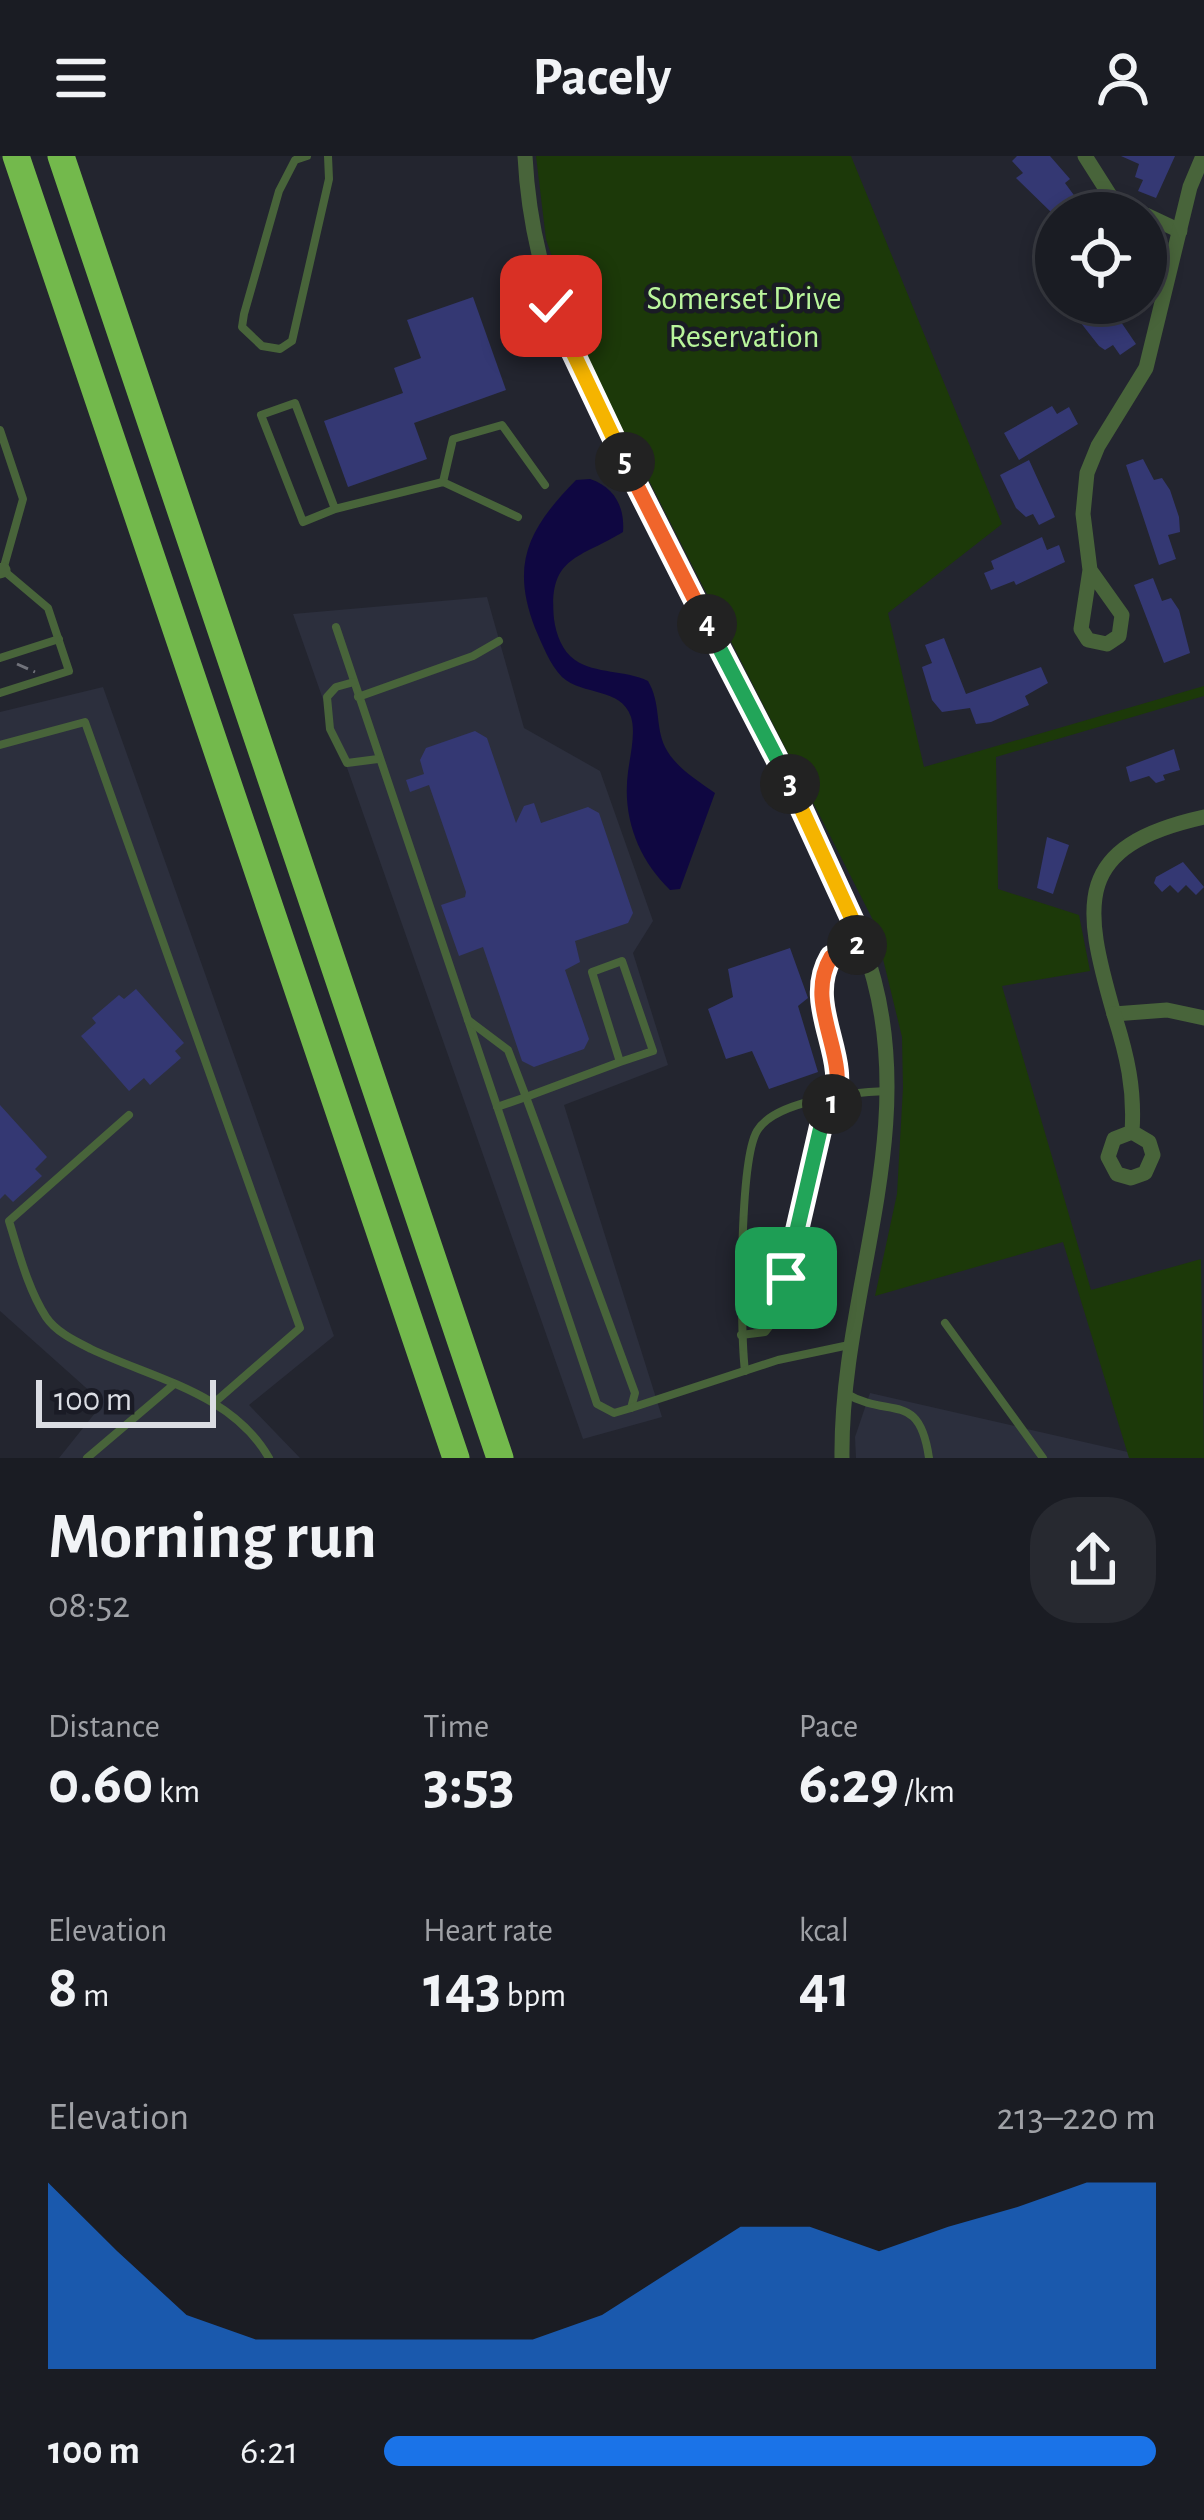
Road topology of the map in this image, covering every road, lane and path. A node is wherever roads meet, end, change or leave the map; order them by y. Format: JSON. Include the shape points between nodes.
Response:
{"nodes":[{"id":1,"x":13,"y":156,"type":"edge"},
{"id":2,"x":61,"y":156,"type":"edge"},
{"id":3,"x":307,"y":156,"type":"edge"},
{"id":4,"x":328,"y":156,"type":"edge"},
{"id":5,"x":524,"y":156,"type":"edge"},
{"id":6,"x":1085,"y":156,"type":"edge"},
{"id":7,"x":1203,"y":156,"type":"edge"},
{"id":8,"x":1108,"y":192,"type":"edge"},
{"id":9,"x":1167,"y":225,"type":"edge"},
{"id":10,"x":1180,"y":231,"type":"junction"},
{"id":11,"x":0,"y":430,"type":"edge"},
{"id":12,"x":443,"y":482,"type":"junction"},
{"id":13,"x":545,"y":485,"type":"dead end"},
{"id":14,"x":335,"y":509,"type":"junction"},
{"id":15,"x":518,"y":518,"type":"dead end"},
{"id":16,"x":1090,"y":570,"type":"dead end"},
{"id":17,"x":1,"y":571,"type":"edge"},
{"id":18,"x":336,"y":627,"type":"dead end"},
{"id":19,"x":58,"y":639,"type":"junction"},
{"id":20,"x":500,"y":641,"type":"dead end"},
{"id":21,"x":2,"y":657,"type":"edge"},
{"id":22,"x":48,"y":679,"type":"junction"},
{"id":23,"x":354,"y":682,"type":"junction"},
{"id":24,"x":0,"y":693,"type":"edge"},
{"id":25,"x":358,"y":697,"type":"junction"},
{"id":26,"x":0,"y":746,"type":"edge"},
{"id":27,"x":378,"y":759,"type":"junction"},
{"id":28,"x":1204,"y":818,"type":"edge"},
{"id":29,"x":863,"y":943,"type":"junction"},
{"id":30,"x":1114,"y":1014,"type":"junction"},
{"id":31,"x":1204,"y":1018,"type":"edge"},
{"id":32,"x":466,"y":1019,"type":"junction"},
{"id":33,"x":620,"y":1062,"type":"junction"},
{"id":34,"x":887,"y":1091,"type":"junction"},
{"id":35,"x":836,"y":1095,"type":"junction"},
{"id":36,"x":526,"y":1097,"type":"junction"},
{"id":37,"x":496,"y":1107,"type":"junction"},
{"id":38,"x":129,"y":1115,"type":"dead end"},
{"id":39,"x":1132,"y":1132,"type":"dead end"},
{"id":40,"x":945,"y":1323,"type":"dead end"},
{"id":41,"x":741,"y":1335,"type":"junction"},
{"id":42,"x":851,"y":1344,"type":"junction"},
{"id":43,"x":746,"y":1371,"type":"junction"},
{"id":44,"x":174,"y":1384,"type":"junction"},
{"id":45,"x":844,"y":1393,"type":"junction"},
{"id":46,"x":215,"y":1402,"type":"junction"},
{"id":47,"x":631,"y":1408,"type":"junction"},
{"id":48,"x":87,"y":1458,"type":"edge"},
{"id":49,"x":269,"y":1458,"type":"edge"},
{"id":50,"x":456,"y":1458,"type":"edge"},
{"id":51,"x":500,"y":1458,"type":"edge"},
{"id":52,"x":842,"y":1458,"type":"edge"},
{"id":53,"x":929,"y":1458,"type":"edge"},
{"id":54,"x":1042,"y":1458,"type":"edge"}],
"edges":[{"from":1,"to":50,"type":"highway"},
{"from":2,"to":51,"type":"highway"},
{"from":3,"to":4,"type":"lane","via":[[295,160],[279,191],[244,314],[242,328],[262,346],[292,341]]},
{"from":5,"to":29,"type":"street","via":[[532,232],[562,336]]},
{"from":6,"to":8,"type":"street"},
{"from":7,"to":10,"type":"street"},
{"from":9,"to":10,"type":"street"},
{"from":10,"to":16,"type":"street","via":[[1146,368],[1087,473]]},
{"from":11,"to":17,"type":"lane","via":[[22,499]]},
{"from":12,"to":13,"type":"lane","via":[[453,439],[502,425]]},
{"from":12,"to":14,"type":"lane"},
{"from":12,"to":15,"type":"lane"},
{"from":14,"to":14,"type":"lane","via":[[295,404],[261,415],[303,522]]},
{"from":17,"to":19,"type":"lane","via":[[48,608]]},
{"from":18,"to":23,"type":"lane"},
{"from":19,"to":21,"type":"lane"},
{"from":19,"to":22,"type":"lane","via":[[69,671]]},
{"from":20,"to":25,"type":"lane"},
{"from":21,"to":22,"type":"path"},
{"from":22,"to":24,"type":"lane"},
{"from":23,"to":25,"type":"lane"},
{"from":23,"to":27,"type":"lane","via":[[327,697],[330,729],[347,763]]},
{"from":25,"to":27,"type":"lane"},
{"from":26,"to":46,"type":"lane","via":[[85,722],[300,1328]]},
{"from":27,"to":32,"type":"lane"},
{"from":28,"to":30,"type":"street","via":[[1146,832],[1102,875],[1092,935]]},
{"from":29,"to":34,"type":"street","via":[[883,1028]]},
{"from":29,"to":35,"type":"lane","via":[[831,957],[819,986]]},
{"from":30,"to":31,"type":"street","via":[[1167,1010]]},
{"from":30,"to":39,"type":"street","via":[[1132,1074]]},
{"from":32,"to":36,"type":"lane","via":[[508,1050]]},
{"from":32,"to":37,"type":"lane"},
{"from":33,"to":33,"type":"lane","via":[[592,972],[622,961],[653,1051]]},
{"from":33,"to":36,"type":"lane"},
{"from":34,"to":35,"type":"lane"},
{"from":34,"to":42,"type":"street","via":[[881,1192]]},
{"from":35,"to":41,"type":"lane","via":[[822,1122],[776,1318],[765,1332]]},
{"from":35,"to":41,"type":"lane","via":[[795,1107],[756,1132]]},
{"from":36,"to":37,"type":"lane"},
{"from":36,"to":47,"type":"lane","via":[[635,1393]]},
{"from":37,"to":47,"type":"lane","via":[[597,1404],[614,1413]]},
{"from":38,"to":44,"type":"lane","via":[[10,1221],[47,1320],[68,1338]]},
{"from":40,"to":54,"type":"lane"},
{"from":41,"to":43,"type":"lane"},
{"from":42,"to":43,"type":"lane"},
{"from":42,"to":45,"type":"street"},
{"from":43,"to":47,"type":"lane"},
{"from":44,"to":46,"type":"lane"},
{"from":44,"to":48,"type":"lane"},
{"from":45,"to":52,"type":"street"},
{"from":45,"to":53,"type":"lane","via":[[907,1411],[925,1429]]},
{"from":46,"to":49,"type":"lane"}]}
